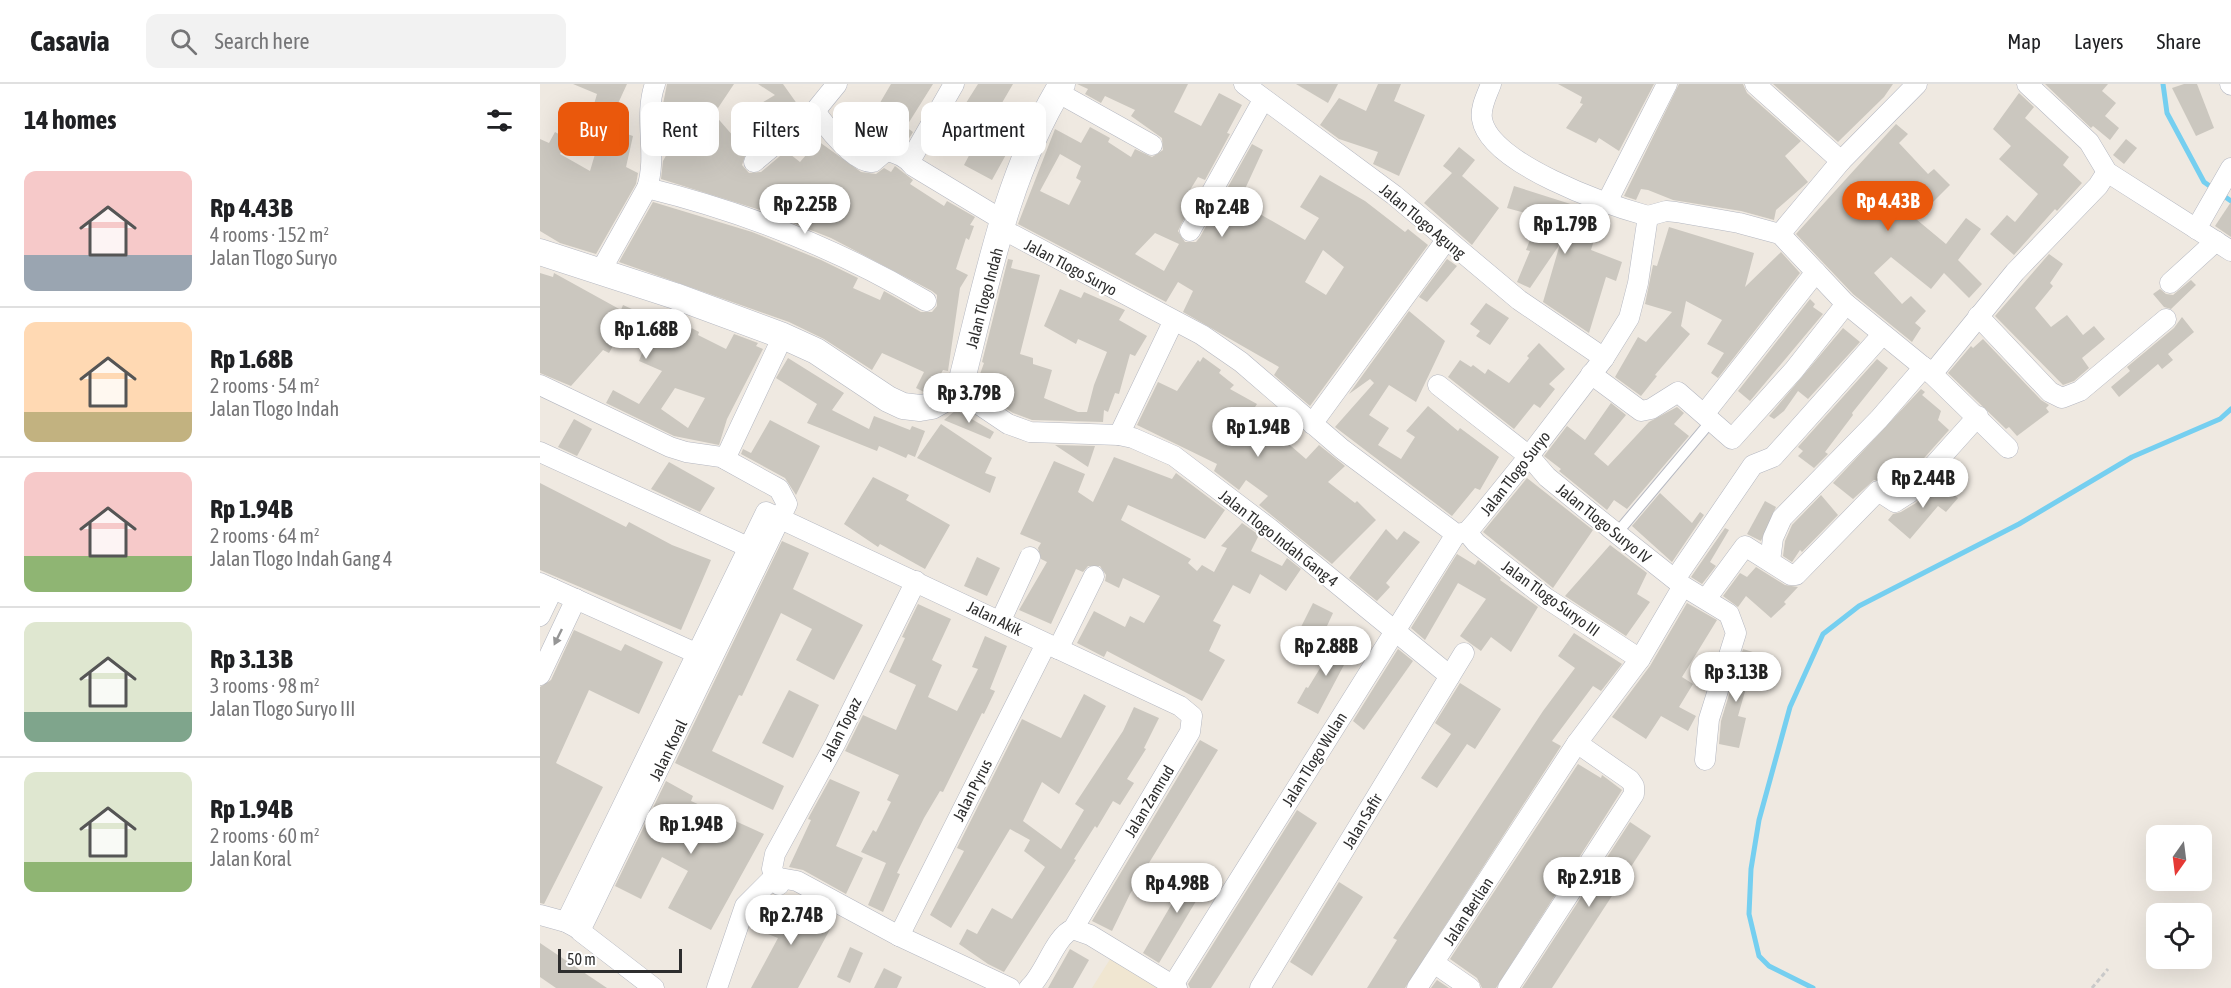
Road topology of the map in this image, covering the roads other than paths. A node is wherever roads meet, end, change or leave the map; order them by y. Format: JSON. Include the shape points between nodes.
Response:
{"nodes":[{"id":1,"x":655,"y":84,"type":"edge"},
{"id":2,"x":837,"y":84,"type":"edge"},
{"id":3,"x":954,"y":84,"type":"edge"},
{"id":4,"x":1244,"y":84,"type":"edge"},
{"id":5,"x":1491,"y":84,"type":"edge"},
{"id":6,"x":1667,"y":84,"type":"edge"},
{"id":7,"x":1755,"y":84,"type":"edge"},
{"id":8,"x":1917,"y":84,"type":"edge"},
{"id":9,"x":2027,"y":84,"type":"edge"},
{"id":10,"x":1060,"y":88,"type":"edge"},
{"id":11,"x":1263,"y":100,"type":"junction"},
{"id":12,"x":821,"y":104,"type":"edge"},
{"id":13,"x":821,"y":119,"type":"edge"},
{"id":14,"x":1152,"y":145,"type":"dead end"},
{"id":15,"x":761,"y":156,"type":"edge"},
{"id":16,"x":910,"y":161,"type":"junction"},
{"id":17,"x":1841,"y":161,"type":"junction"},
{"id":18,"x":754,"y":162,"type":"dead end"},
{"id":19,"x":2231,"y":168,"type":"edge"},
{"id":20,"x":2107,"y":172,"type":"junction"},
{"id":21,"x":648,"y":188,"type":"junction"},
{"id":22,"x":1607,"y":202,"type":"junction"},
{"id":23,"x":1647,"y":216,"type":"junction"},
{"id":24,"x":1003,"y":225,"type":"junction"},
{"id":25,"x":2196,"y":229,"type":"junction"},
{"id":26,"x":1190,"y":231,"type":"dead end"},
{"id":27,"x":1780,"y":234,"type":"junction"},
{"id":28,"x":1447,"y":239,"type":"junction"},
{"id":29,"x":2224,"y":246,"type":"edge"},
{"id":30,"x":540,"y":252,"type":"edge"},
{"id":31,"x":600,"y":272,"type":"junction"},
{"id":32,"x":1816,"y":272,"type":"junction"},
{"id":33,"x":2170,"y":283,"type":"dead end"},
{"id":34,"x":926,"y":301,"type":"dead end"},
{"id":35,"x":1846,"y":304,"type":"junction"},
{"id":36,"x":1978,"y":316,"type":"junction"},
{"id":37,"x":2166,"y":319,"type":"dead end"},
{"id":38,"x":1173,"y":322,"type":"junction"},
{"id":39,"x":1882,"y":335,"type":"junction"},
{"id":40,"x":783,"y":336,"type":"junction"},
{"id":41,"x":1604,"y":358,"type":"junction"},
{"id":42,"x":1928,"y":371,"type":"junction"},
{"id":43,"x":1591,"y":374,"type":"junction"},
{"id":44,"x":540,"y":385,"type":"edge"},
{"id":45,"x":1438,"y":385,"type":"dead end"},
{"id":46,"x":959,"y":391,"type":"junction"},
{"id":47,"x":1709,"y":416,"type":"junction"},
{"id":48,"x":1978,"y":417,"type":"junction"},
{"id":49,"x":1312,"y":424,"type":"junction"},
{"id":50,"x":1119,"y":435,"type":"junction"},
{"id":51,"x":1732,"y":438,"type":"junction"},
{"id":52,"x":2008,"y":448,"type":"dead end"},
{"id":53,"x":540,"y":452,"type":"edge"},
{"id":54,"x":1529,"y":456,"type":"junction"},
{"id":55,"x":725,"y":459,"type":"junction"},
{"id":56,"x":1756,"y":463,"type":"junction"},
{"id":57,"x":782,"y":517,"type":"junction"},
{"id":58,"x":1462,"y":533,"type":"junction"},
{"id":59,"x":1617,"y":533,"type":"junction"},
{"id":60,"x":748,"y":547,"type":"junction"},
{"id":61,"x":1030,"y":557,"type":"dead end"},
{"id":62,"x":1770,"y":561,"type":"junction"},
{"id":63,"x":1094,"y":576,"type":"dead end"},
{"id":64,"x":915,"y":581,"type":"junction"},
{"id":65,"x":1679,"y":582,"type":"junction"},
{"id":66,"x":546,"y":586,"type":"edge"},
{"id":67,"x":1706,"y":599,"type":"junction"},
{"id":68,"x":576,"y":600,"type":"junction"},
{"id":69,"x":540,"y":616,"type":"edge"},
{"id":70,"x":1001,"y":620,"type":"junction"},
{"id":71,"x":1394,"y":630,"type":"junction"},
{"id":72,"x":1052,"y":647,"type":"junction"},
{"id":73,"x":1464,"y":653,"type":"dead end"},
{"id":74,"x":698,"y":654,"type":"junction"},
{"id":75,"x":1640,"y":659,"type":"junction"},
{"id":76,"x":540,"y":675,"type":"edge"},
{"id":77,"x":1450,"y":676,"type":"junction"},
{"id":78,"x":1190,"y":732,"type":"joint"},
{"id":79,"x":1577,"y":743,"type":"junction"},
{"id":80,"x":1705,"y":760,"type":"dead end"},
{"id":81,"x":779,"y":880,"type":"junction"},
{"id":82,"x":540,"y":915,"type":"edge"},
{"id":83,"x":573,"y":926,"type":"junction"},
{"id":84,"x":1073,"y":929,"type":"junction"},
{"id":85,"x":899,"y":936,"type":"junction"},
{"id":86,"x":1434,"y":963,"type":"junction"},
{"id":87,"x":1165,"y":984,"type":"edge"},
{"id":88,"x":654,"y":988,"type":"edge"},
{"id":89,"x":717,"y":988,"type":"edge"},
{"id":90,"x":1010,"y":988,"type":"edge"},
{"id":91,"x":1029,"y":988,"type":"edge"},
{"id":92,"x":1260,"y":988,"type":"edge"},
{"id":93,"x":1417,"y":988,"type":"edge"},
{"id":94,"x":1470,"y":988,"type":"edge"},
{"id":95,"x":1508,"y":988,"type":"edge"}],
"edges":[{"from":1,"to":21,"type":"street","via":[[650,102],[652,165]]},
{"from":2,"to":12,"type":"street"},
{"from":3,"to":16,"type":"street"},
{"from":4,"to":11,"type":"street","name":"Jalan Tlogo Agung"},
{"from":5,"to":22,"type":"street","via":[[1481,119],[1495,144],[1530,170]]},
{"from":6,"to":22,"type":"street"},
{"from":7,"to":17,"type":"street"},
{"from":8,"to":17,"type":"street"},
{"from":9,"to":20,"type":"street","via":[[2089,142]]},
{"from":10,"to":14,"type":"street"},
{"from":10,"to":24,"type":"street","name":"Jalan Tlogo Indah","via":[[1029,148]]},
{"from":11,"to":26,"type":"street"},
{"from":11,"to":28,"type":"street","name":"Jalan Tlogo Agung","via":[[1394,195]]},
{"from":13,"to":16,"type":"street","via":[[836,138],[864,161],[870,163],[886,151]]},
{"from":15,"to":18,"type":"street"},
{"from":16,"to":24,"type":"street","name":"Jalan Tlogo Suryo"},
{"from":17,"to":27,"type":"street"},
{"from":19,"to":25,"type":"street"},
{"from":20,"to":25,"type":"street"},
{"from":20,"to":36,"type":"street"},
{"from":21,"to":31,"type":"street"},
{"from":21,"to":34,"type":"street","via":[[784,232],[875,270]]},
{"from":22,"to":23,"type":"street"},
{"from":23,"to":27,"type":"street","via":[[1676,212]]},
{"from":23,"to":41,"type":"street","name":"Jalan Tlogo Suryo","via":[[1629,318]]},
{"from":24,"to":38,"type":"street","name":"Jalan Tlogo Suryo"},
{"from":24,"to":46,"type":"street","name":"Jalan Tlogo Indah"},
{"from":25,"to":29,"type":"street"},
{"from":27,"to":32,"type":"street"},
{"from":28,"to":41,"type":"street","name":"Jalan Tlogo Agung","via":[[1519,300]]},
{"from":28,"to":49,"type":"street"},
{"from":29,"to":33,"type":"street"},
{"from":30,"to":31,"type":"street"},
{"from":31,"to":40,"type":"street"},
{"from":32,"to":35,"type":"street"},
{"from":32,"to":47,"type":"street"},
{"from":35,"to":39,"type":"street"},
{"from":35,"to":51,"type":"street","via":[[1794,370]]},
{"from":36,"to":37,"type":"street","via":[[2050,392],[2062,398],[2080,391]]},
{"from":36,"to":42,"type":"street"},
{"from":38,"to":49,"type":"street","name":"Jalan Tlogo Suryo","via":[[1202,335],[1241,362]]},
{"from":38,"to":50,"type":"street"},
{"from":39,"to":42,"type":"street"},
{"from":39,"to":56,"type":"street","via":[[1773,457]]},
{"from":40,"to":46,"type":"street","via":[[816,351],[903,406],[932,406]]},
{"from":40,"to":55,"type":"street"},
{"from":41,"to":43,"type":"street","name":"Jalan Tlogo Suryo"},
{"from":42,"to":48,"type":"street"},
{"from":42,"to":62,"type":"street","via":[[1782,518]]},
{"from":43,"to":47,"type":"street","via":[[1641,411],[1678,392]]},
{"from":43,"to":54,"type":"street","name":"Jalan Tlogo Suryo"},
{"from":44,"to":55,"type":"street","via":[[669,447]]},
{"from":45,"to":54,"type":"street","name":"Jalan Tlogo Suryo IV"},
{"from":46,"to":50,"type":"street","name":"Jalan Tlogo Indah Gang 4","via":[[1008,424],[1030,432]]},
{"from":47,"to":51,"type":"street"},
{"from":47,"to":59,"type":"lane"},
{"from":48,"to":52,"type":"street"},
{"from":48,"to":62,"type":"street","via":[[1909,493],[1895,502],[1878,491],[1796,575]]},
{"from":49,"to":58,"type":"street","name":"Jalan Tlogo Suryo"},
{"from":50,"to":71,"type":"street","name":"Jalan Tlogo Indah Gang 4","via":[[1174,456]]},
{"from":51,"to":56,"type":"street"},
{"from":53,"to":60,"type":"street"},
{"from":54,"to":58,"type":"street","name":"Jalan Tlogo Suryo"},
{"from":54,"to":59,"type":"street","name":"Jalan Tlogo Suryo IV","via":[[1547,477]]},
{"from":55,"to":57,"type":"street","via":[[779,489],[787,504]]},
{"from":56,"to":65,"type":"street","name":"Jalan Berlian"},
{"from":57,"to":60,"type":"street","via":[[766,512],[762,515]]},
{"from":57,"to":64,"type":"street","name":"Jalan Akik"},
{"from":57,"to":83,"type":"street","name":"Jalan Koral"},
{"from":58,"to":71,"type":"street","name":"Jalan Tlogo Wulan"},
{"from":58,"to":75,"type":"street","name":"Jalan Tlogo Suryo III","via":[[1546,598]]},
{"from":59,"to":65,"type":"street","name":"Jalan Tlogo Suryo IV"},
{"from":60,"to":74,"type":"street"},
{"from":61,"to":70,"type":"street"},
{"from":62,"to":67,"type":"street","via":[[1749,546],[1742,548]]},
{"from":63,"to":72,"type":"street","name":"Jalan Pyrus"},
{"from":64,"to":70,"type":"street","name":"Jalan Akik"},
{"from":64,"to":81,"type":"street","name":"Jalan Topaz","via":[[835,744],[775,854],[772,869]]},
{"from":65,"to":67,"type":"street","name":"Jalan Tlogo Suryo IV"},
{"from":65,"to":75,"type":"street","name":"Jalan Berlian"},
{"from":66,"to":68,"type":"street"},
{"from":66,"to":69,"type":"street"},
{"from":67,"to":80,"type":"street","name":"Jalan Tlogo Suryo IV","via":[[1729,614],[1736,633],[1709,719]]},
{"from":68,"to":74,"type":"street"},
{"from":68,"to":76,"type":"street","one_way":true},
{"from":70,"to":72,"type":"street","name":"Jalan Akik"},
{"from":71,"to":77,"type":"street","name":"Jalan Tlogo Indah Gang 4"},
{"from":71,"to":87,"type":"street","name":"Jalan Tlogo Wulan"},
{"from":72,"to":78,"type":"street","name":"Jalan Akik","via":[[1180,706],[1192,716]]},
{"from":72,"to":85,"type":"street","name":"Jalan Pyrus"},
{"from":73,"to":77,"type":"street","name":"Jalan Safir"},
{"from":74,"to":83,"type":"street"},
{"from":75,"to":79,"type":"street","name":"Jalan Berlian"},
{"from":77,"to":92,"type":"street","name":"Jalan Safir"},
{"from":78,"to":84,"type":"street","name":"Jalan Zamrud"},
{"from":79,"to":86,"type":"street","name":"Jalan Berlian"},
{"from":79,"to":95,"type":"street","via":[[1630,780],[1634,786],[1632,801]]},
{"from":81,"to":85,"type":"street","via":[[796,881]]},
{"from":81,"to":89,"type":"street","via":[[746,903]]},
{"from":82,"to":83,"type":"street"},
{"from":83,"to":88,"type":"street"},
{"from":84,"to":87,"type":"street","via":[[1090,935]]},
{"from":84,"to":91,"type":"street","name":"Jalan Zamrud","via":[[1062,937]]},
{"from":85,"to":90,"type":"street"},
{"from":86,"to":93,"type":"street","name":"Jalan Berlian"},
{"from":86,"to":94,"type":"street"}]}
